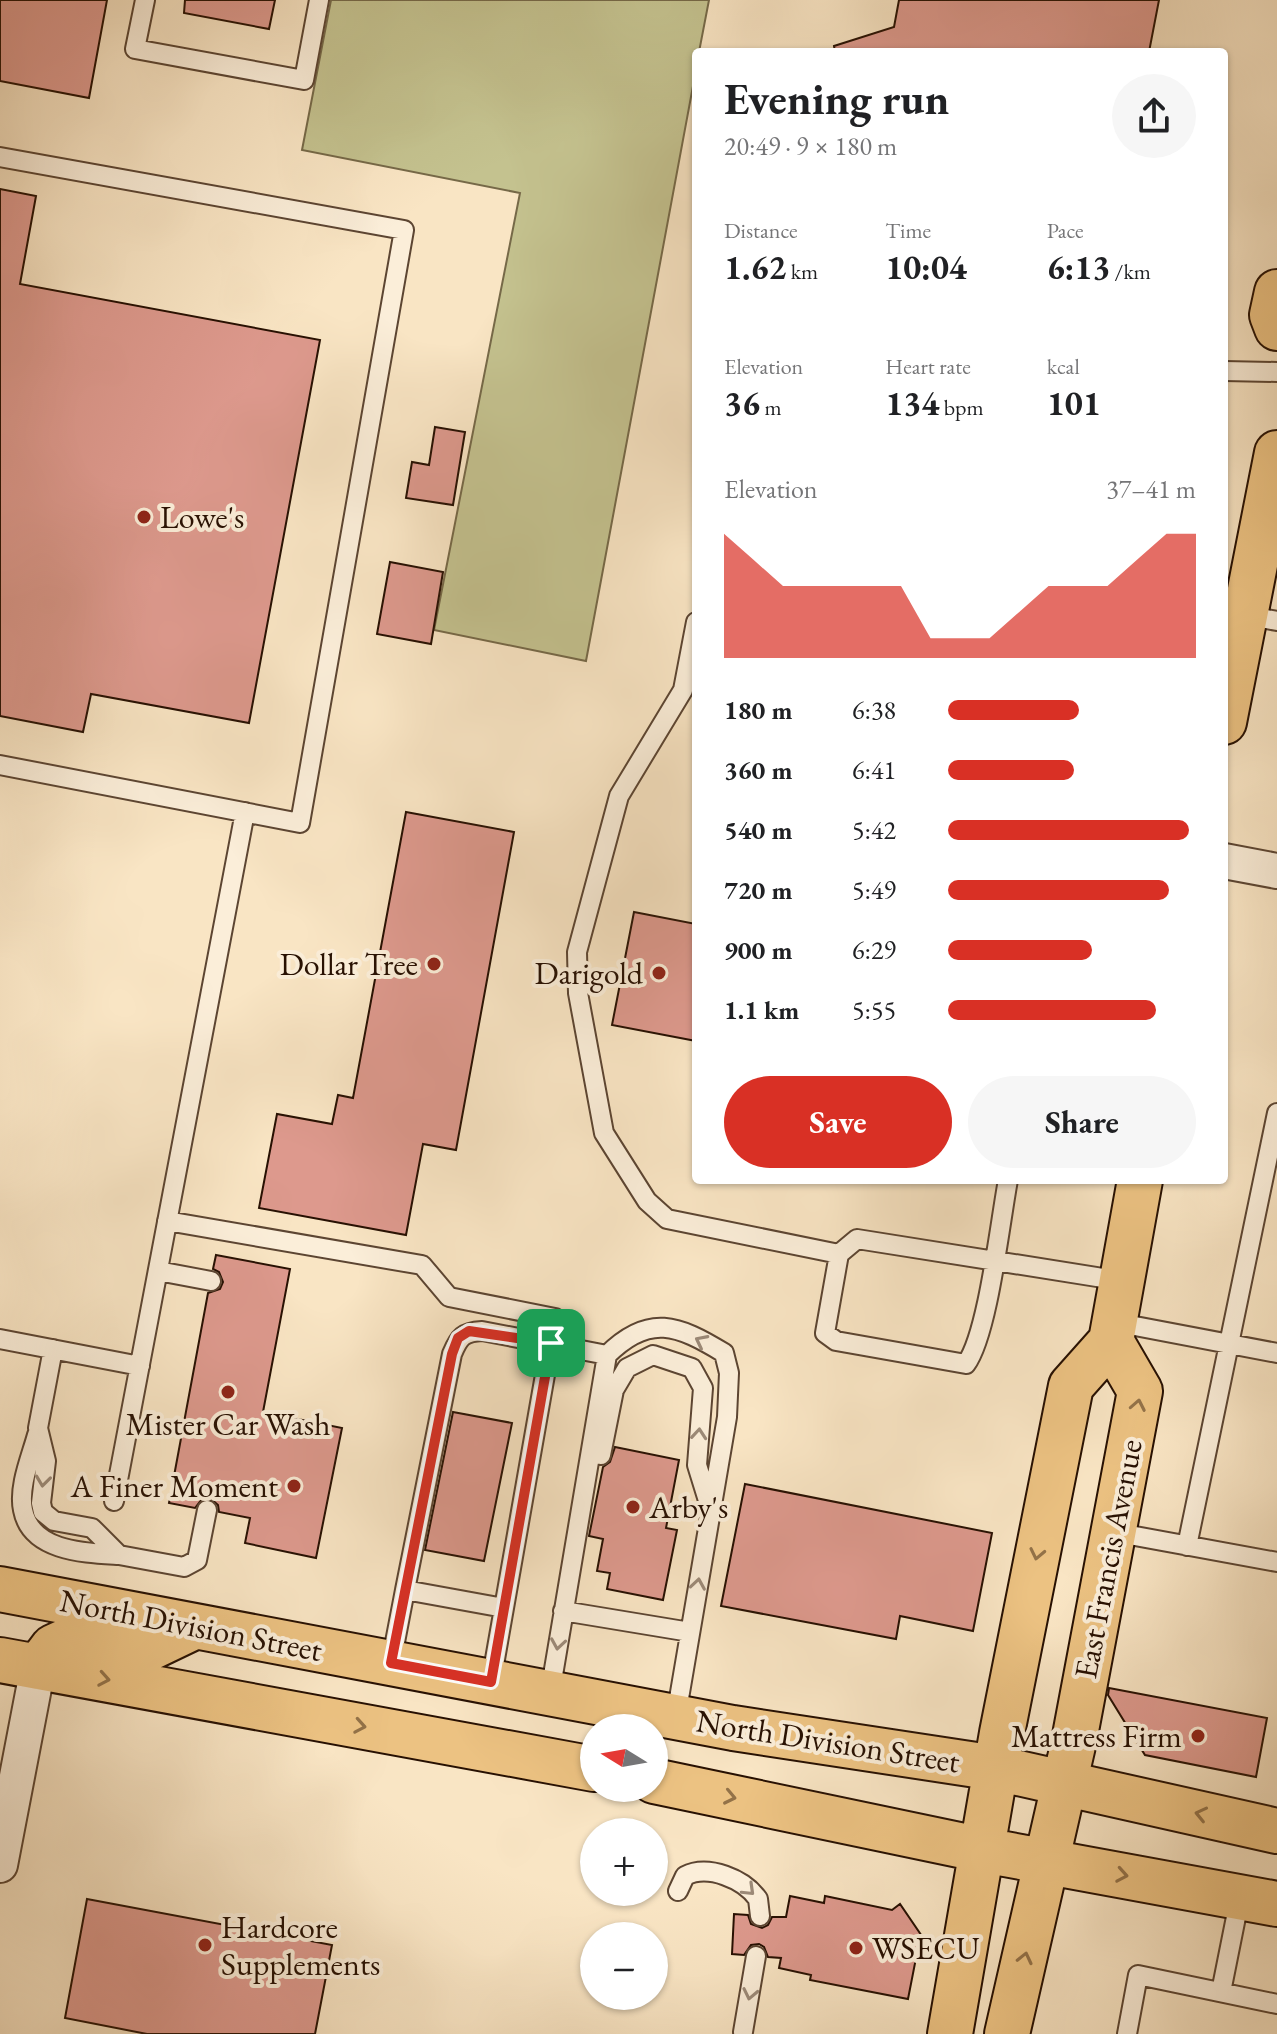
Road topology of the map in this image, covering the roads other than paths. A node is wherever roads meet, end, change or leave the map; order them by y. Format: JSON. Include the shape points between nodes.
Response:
{"nodes":[{"id":1,"x":145,"y":0,"type":"edge"},
{"id":2,"x":319,"y":0,"type":"edge"},
{"id":3,"x":0,"y":157,"type":"edge"},
{"id":4,"x":1277,"y":292,"type":"edge"},
{"id":5,"x":1277,"y":328,"type":"edge"},
{"id":6,"x":1228,"y":371,"type":"edge"},
{"id":7,"x":1277,"y":372,"type":"edge"},
{"id":8,"x":1277,"y":453,"type":"edge"},
{"id":9,"x":1261,"y":618,"type":"edge"},
{"id":10,"x":692,"y":643,"type":"edge"},
{"id":11,"x":1228,"y":711,"type":"edge"},
{"id":12,"x":0,"y":765,"type":"edge"},
{"id":13,"x":245,"y":812,"type":"junction"},
{"id":14,"x":1228,"y":862,"type":"edge"},
{"id":15,"x":1277,"y":871,"type":"edge"},
{"id":16,"x":1277,"y":1113,"type":"edge"},
{"id":17,"x":1007,"y":1184,"type":"edge"},
{"id":18,"x":1139,"y":1184,"type":"edge"},
{"id":19,"x":167,"y":1221,"type":"junction"},
{"id":20,"x":839,"y":1254,"type":"junction"},
{"id":21,"x":994,"y":1260,"type":"junction"},
{"id":22,"x":158,"y":1271,"type":"junction"},
{"id":23,"x":211,"y":1281,"type":"dead end"},
{"id":24,"x":1116,"y":1315,"type":"junction"},
{"id":25,"x":0,"y":1339,"type":"edge"},
{"id":26,"x":551,"y":1343,"type":"junction"},
{"id":27,"x":1228,"y":1344,"type":"junction"},
{"id":28,"x":53,"y":1349,"type":"junction"},
{"id":29,"x":1277,"y":1353,"type":"edge"},
{"id":30,"x":607,"y":1355,"type":"junction"},
{"id":31,"x":140,"y":1366,"type":"junction"},
{"id":32,"x":114,"y":1501,"type":"dead end"},
{"id":33,"x":207,"y":1510,"type":"dead end"},
{"id":34,"x":711,"y":1510,"type":"junction"},
{"id":35,"x":1113,"y":1532,"type":"junction"},
{"id":36,"x":576,"y":1534,"type":"junction"},
{"id":37,"x":1187,"y":1546,"type":"junction"},
{"id":38,"x":1277,"y":1562,"type":"edge"},
{"id":39,"x":0,"y":1589,"type":"edge"},
{"id":40,"x":405,"y":1590,"type":"junction"},
{"id":41,"x":504,"y":1608,"type":"junction"},
{"id":42,"x":563,"y":1611,"type":"junction"},
{"id":43,"x":194,"y":1627,"type":"junction"},
{"id":44,"x":690,"y":1632,"type":"junction"},
{"id":45,"x":391,"y":1663,"type":"junction"},
{"id":46,"x":19,"y":1664,"type":"edge"},
{"id":47,"x":491,"y":1682,"type":"junction"},
{"id":48,"x":550,"y":1693,"type":"junction"},
{"id":49,"x":676,"y":1716,"type":"junction"},
{"id":50,"x":580,"y":1766,"type":"edge"},
{"id":51,"x":996,"y":1768,"type":"junction"},
{"id":52,"x":668,"y":1784,"type":"edge"},
{"id":53,"x":1063,"y":1784,"type":"junction"},
{"id":54,"x":1277,"y":1831,"type":"edge"},
{"id":55,"x":983,"y":1850,"type":"junction"},
{"id":56,"x":1046,"y":1861,"type":"junction"},
{"id":57,"x":0,"y":1865,"type":"edge"},
{"id":58,"x":678,"y":1891,"type":"dead end"},
{"id":59,"x":1259,"y":1900,"type":"edge"},
{"id":60,"x":760,"y":1916,"type":"dead end"},
{"id":61,"x":756,"y":1956,"type":"dead end"},
{"id":62,"x":1221,"y":1992,"type":"junction"},
{"id":63,"x":1277,"y":2004,"type":"edge"},
{"id":64,"x":743,"y":2032,"type":"dead end"},
{"id":65,"x":950,"y":2034,"type":"edge"},
{"id":66,"x":1007,"y":2034,"type":"edge"},
{"id":67,"x":1127,"y":2034,"type":"edge"}],
"edges":[{"from":1,"to":2,"type":"lane","via":[[135,49],[304,80]]},
{"from":3,"to":13,"type":"lane","via":[[404,230],[300,823]]},
{"from":4,"to":5,"type":"main road","via":[[1272,315]]},
{"from":6,"to":7,"type":"lane"},
{"from":8,"to":9,"type":"main road"},
{"from":9,"to":11,"type":"main road"},
{"from":10,"to":20,"type":"lane","via":[[683,690],[619,796],[577,952],[594,1095],[604,1133],[647,1201],[667,1219]]},
{"from":12,"to":13,"type":"lane"},
{"from":13,"to":19,"type":"lane"},
{"from":14,"to":15,"type":"street"},
{"from":16,"to":27,"type":"lane"},
{"from":17,"to":21,"type":"lane"},
{"from":18,"to":24,"type":"main road"},
{"from":19,"to":22,"type":"lane"},
{"from":19,"to":26,"type":"lane","via":[[422,1265],[449,1297],[555,1318]]},
{"from":20,"to":21,"type":"lane","via":[[857,1239]]},
{"from":20,"to":21,"type":"lane","via":[[825,1333],[836,1341],[966,1364],[976,1351]]},
{"from":21,"to":24,"type":"lane"},
{"from":22,"to":23,"type":"lane"},
{"from":22,"to":31,"type":"lane"},
{"from":24,"to":27,"type":"lane"},
{"from":35,"to":24,"type":"main road","name":"East Francis Avenue","one_way":true,"via":[[1140,1391]]},
{"from":24,"to":51,"type":"main road","one_way":true,"via":[[1071,1386]]},
{"from":25,"to":28,"type":"lane"},
{"from":26,"to":30,"type":"lane"},
{"from":26,"to":40,"type":"lane","via":[[482,1331],[458,1338]]},
{"from":26,"to":41,"type":"lane"},
{"from":27,"to":29,"type":"lane"},
{"from":27,"to":37,"type":"lane"},
{"from":28,"to":31,"type":"lane"},
{"from":28,"to":33,"type":"lane","one_way":true,"via":[[38,1428],[46,1461],[43,1512],[54,1521],[92,1528],[119,1555],[184,1567],[197,1560]]},
{"from":34,"to":30,"type":"lane","one_way":true,"via":[[727,1417],[729,1373],[724,1353],[698,1337],[661,1326],[627,1335]]},
{"from":30,"to":36,"type":"lane"},
{"from":31,"to":32,"type":"lane"},
{"from":34,"to":36,"type":"lane","one_way":true,"via":[[697,1465],[703,1388],[692,1368],[653,1355],[627,1368],[614,1390],[593,1491]]},
{"from":44,"to":34,"type":"lane","one_way":true},
{"from":35,"to":37,"type":"lane"},
{"from":35,"to":53,"type":"main road","name":"East Francis Avenue"},
{"from":36,"to":42,"type":"lane"},
{"from":37,"to":38,"type":"lane"},
{"from":39,"to":43,"type":"main road","name":"North Division Street"},
{"from":40,"to":41,"type":"lane"},
{"from":40,"to":45,"type":"lane"},
{"from":41,"to":47,"type":"lane"},
{"from":42,"to":44,"type":"lane"},
{"from":42,"to":48,"type":"lane","one_way":true},
{"from":43,"to":45,"type":"main road","name":"North Division Street"},
{"from":43,"to":46,"type":"main road","via":[[146,1650],[79,1640]]},
{"from":44,"to":49,"type":"lane"},
{"from":45,"to":47,"type":"main road","name":"North Division Street"},
{"from":46,"to":50,"type":"main road","one_way":true},
{"from":46,"to":57,"type":"street"},
{"from":47,"to":48,"type":"main road","name":"North Division Street"},
{"from":48,"to":49,"type":"main road","name":"North Division Street"},
{"from":49,"to":51,"type":"main road","name":"North Division Street"},
{"from":51,"to":53,"type":"main road","name":"North Division Street"},
{"from":51,"to":55,"type":"main road"},
{"from":52,"to":55,"type":"main road","one_way":true},
{"from":54,"to":53,"type":"main road","name":"North Division Street","one_way":true},
{"from":53,"to":56,"type":"main road","name":"East Francis Avenue"},
{"from":55,"to":56,"type":"main road"},
{"from":55,"to":65,"type":"main road"},
{"from":56,"to":59,"type":"main road","one_way":true},
{"from":66,"to":56,"type":"main road","name":"East Francis Avenue","one_way":true},
{"from":58,"to":60,"type":"lane","one_way":true,"via":[[685,1876],[696,1871],[736,1879],[758,1899]]},
{"from":59,"to":62,"type":"lane"},
{"from":61,"to":64,"type":"lane","one_way":true},
{"from":62,"to":63,"type":"lane"},
{"from":62,"to":67,"type":"lane","via":[[1138,1975]]}]}
